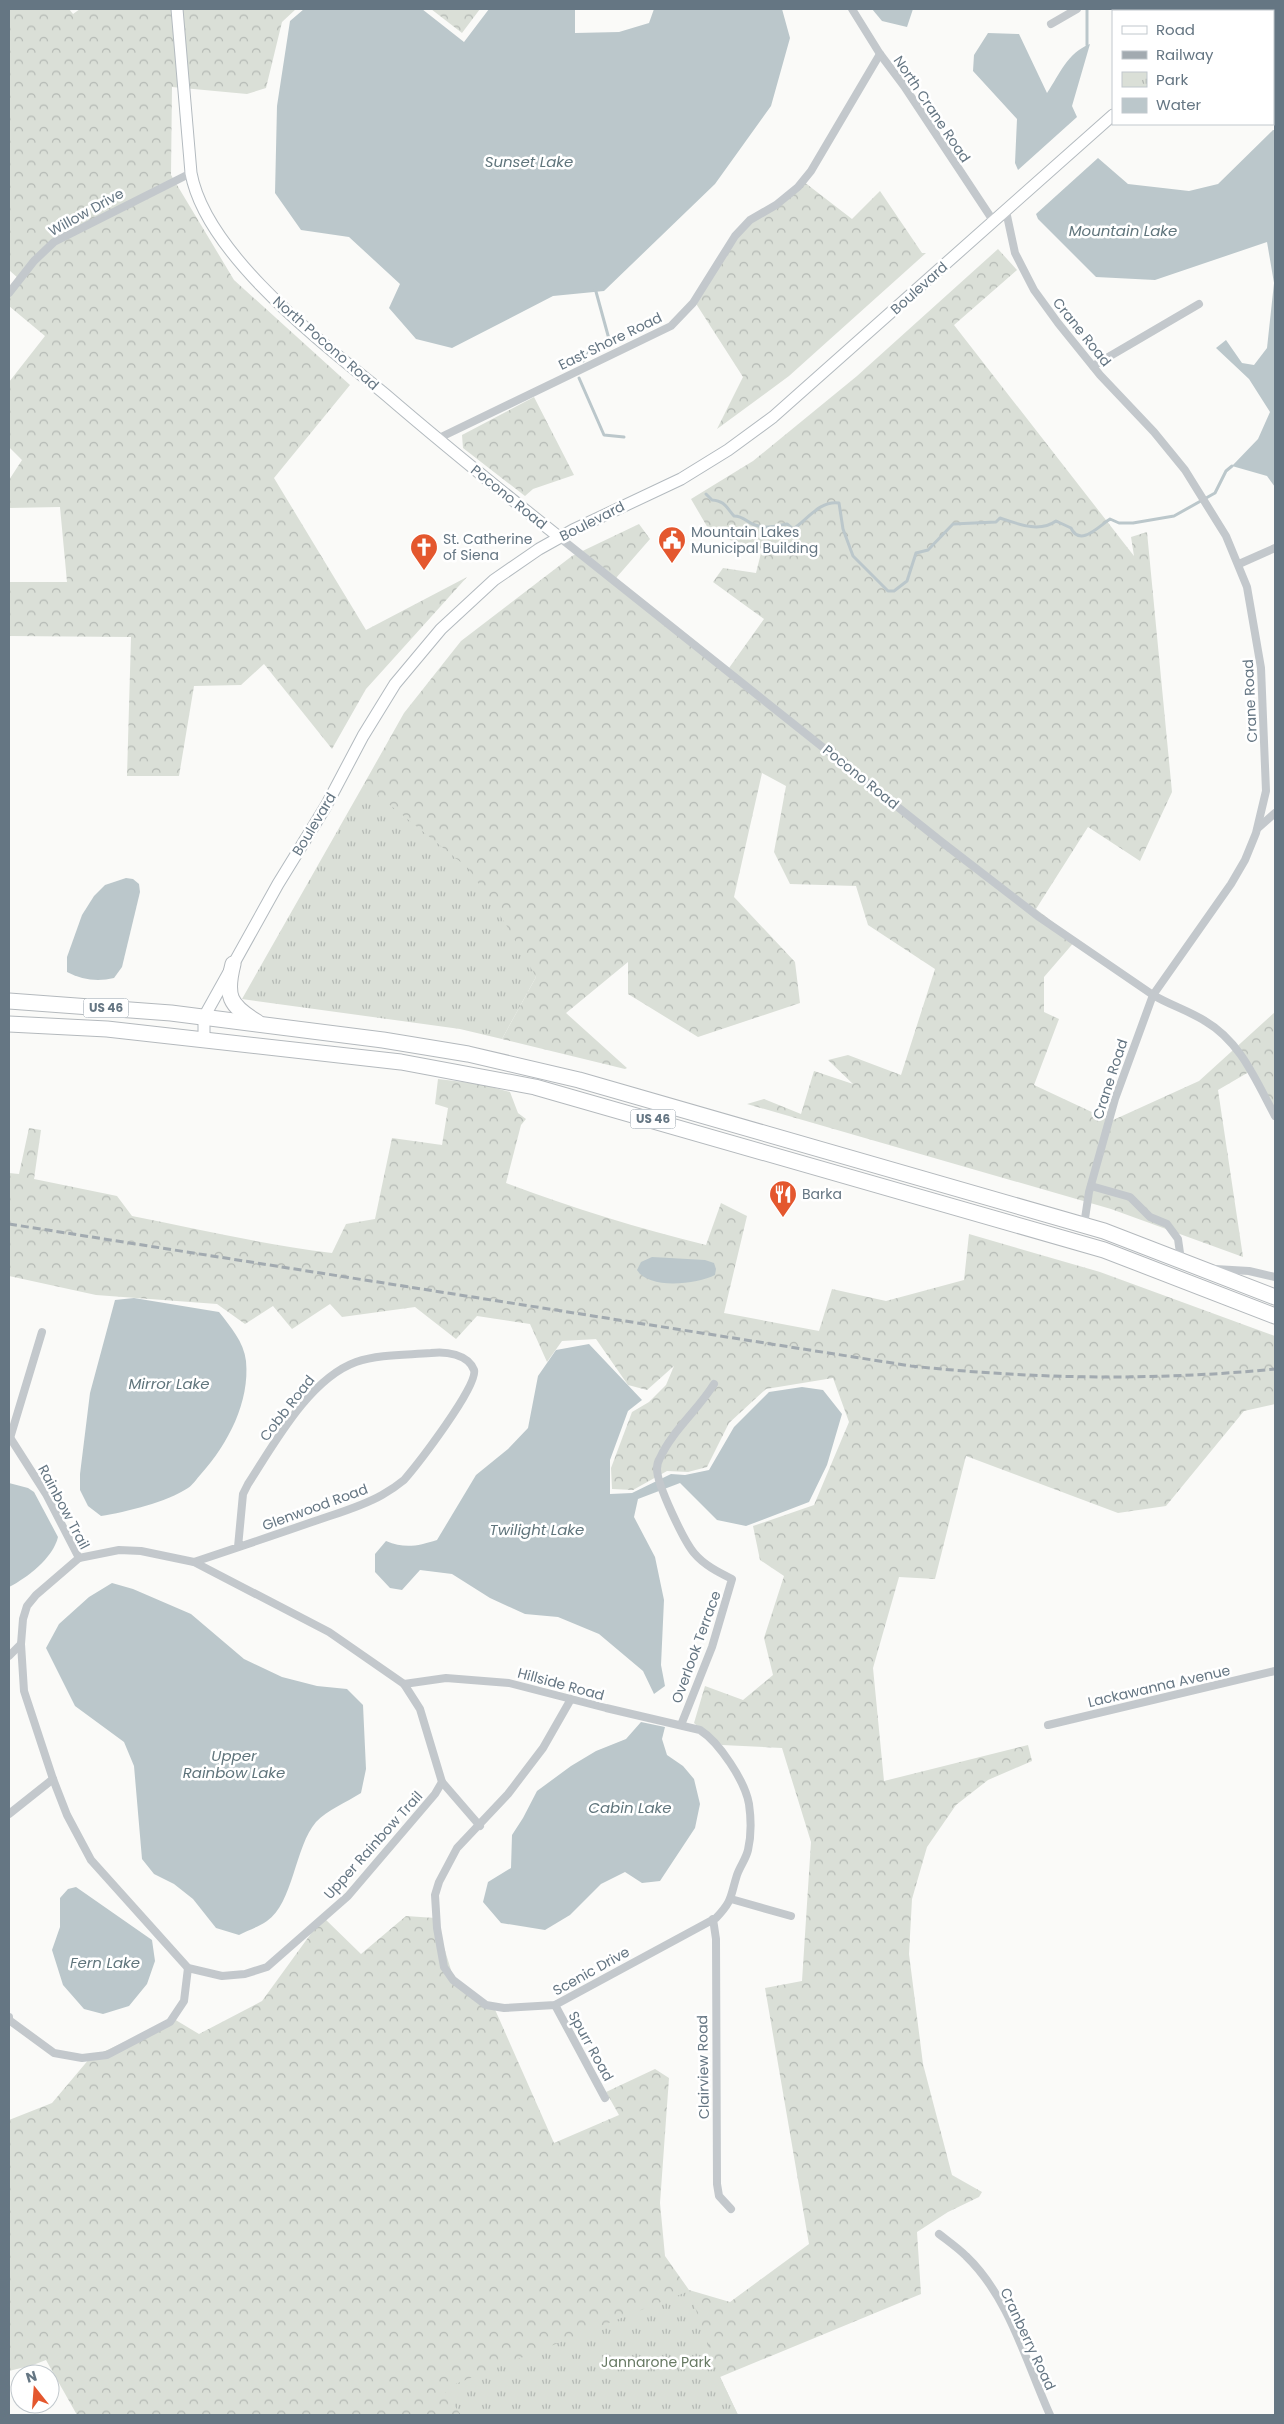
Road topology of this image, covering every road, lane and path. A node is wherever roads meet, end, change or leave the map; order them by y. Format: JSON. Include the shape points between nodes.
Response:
{"nodes":[{"id":1,"x":178,"y":9,"type":"edge"},
{"id":2,"x":852,"y":9,"type":"edge"},
{"id":3,"x":1077,"y":9,"type":"edge"},
{"id":4,"x":1051,"y":24,"type":"dead end"},
{"id":5,"x":880,"y":54,"type":"junction"},
{"id":6,"x":1112,"y":115,"type":"edge"},
{"id":7,"x":191,"y":173,"type":"junction"},
{"id":8,"x":1006,"y":211,"type":"junction"},
{"id":9,"x":994,"y":222,"type":"junction"},
{"id":10,"x":9,"y":293,"type":"edge"},
{"id":11,"x":1199,"y":304,"type":"dead end"},
{"id":12,"x":1093,"y":366,"type":"junction"},
{"id":13,"x":437,"y":439,"type":"junction"},
{"id":14,"x":559,"y":538,"type":"junction"},
{"id":15,"x":1275,"y":548,"type":"edge"},
{"id":16,"x":1239,"y":564,"type":"junction"},
{"id":17,"x":1275,"y":813,"type":"edge"},
{"id":18,"x":1258,"y":828,"type":"junction"},
{"id":19,"x":233,"y":964,"type":"junction"},
{"id":20,"x":1153,"y":995,"type":"junction"},
{"id":21,"x":9,"y":1001,"type":"edge"},
{"id":22,"x":204,"y":1017,"type":"junction"},
{"id":23,"x":9,"y":1024,"type":"edge"},
{"id":24,"x":260,"y":1024,"type":"junction"},
{"id":25,"x":204,"y":1040,"type":"junction"},
{"id":26,"x":1275,"y":1116,"type":"edge"},
{"id":27,"x":1091,"y":1186,"type":"junction"},
{"id":28,"x":1084,"y":1225,"type":"junction"},
{"id":29,"x":1181,"y":1260,"type":"junction"},
{"id":30,"x":1202,"y":1268,"type":"junction"},
{"id":31,"x":1275,"y":1277,"type":"edge"},
{"id":32,"x":1275,"y":1297,"type":"edge"},
{"id":33,"x":1275,"y":1316,"type":"edge"},
{"id":34,"x":42,"y":1332,"type":"dead end"},
{"id":35,"x":474,"y":1372,"type":"joint"},
{"id":36,"x":714,"y":1384,"type":"dead end"},
{"id":37,"x":10,"y":1437,"type":"edge"},
{"id":38,"x":238,"y":1547,"type":"junction"},
{"id":39,"x":80,"y":1558,"type":"junction"},
{"id":40,"x":194,"y":1562,"type":"junction"},
{"id":41,"x":21,"y":1644,"type":"junction"},
{"id":42,"x":9,"y":1656,"type":"edge"},
{"id":43,"x":1275,"y":1671,"type":"edge"},
{"id":44,"x":404,"y":1684,"type":"junction"},
{"id":45,"x":572,"y":1698,"type":"junction"},
{"id":46,"x":681,"y":1725,"type":"junction"},
{"id":47,"x":1048,"y":1726,"type":"dead end"},
{"id":48,"x":53,"y":1780,"type":"junction"},
{"id":49,"x":442,"y":1782,"type":"junction"},
{"id":50,"x":9,"y":1814,"type":"edge"},
{"id":51,"x":480,"y":1826,"type":"junction"},
{"id":52,"x":731,"y":1899,"type":"junction"},
{"id":53,"x":791,"y":1916,"type":"dead end"},
{"id":54,"x":713,"y":1919,"type":"junction"},
{"id":55,"x":188,"y":1968,"type":"junction"},
{"id":56,"x":554,"y":2005,"type":"junction"},
{"id":57,"x":10,"y":2021,"type":"edge"},
{"id":58,"x":605,"y":2098,"type":"dead end"},
{"id":59,"x":731,"y":2209,"type":"dead end"},
{"id":60,"x":939,"y":2234,"type":"dead end"},
{"id":61,"x":1050,"y":2415,"type":"edge"}],
"edges":[{"from":1,"to":7,"type":"main road","name":"North Pocono Road"},
{"from":2,"to":5,"type":"street","name":"North Crane Road"},
{"from":3,"to":4,"type":"street"},
{"from":5,"to":9,"type":"street","name":"North Crane Road"},
{"from":5,"to":13,"type":"street","name":"East Shore Road","via":[[802,182],[776,205],[750,220],[734,236],[692,303],[671,326]]},
{"from":6,"to":8,"type":"main road","name":"Boulevard"},
{"from":7,"to":10,"type":"street","name":"Willow Drive","via":[[54,242]]},
{"from":7,"to":13,"type":"main road","name":"North Pocono Road","via":[[206,216],[269,293]]},
{"from":8,"to":9,"type":"main road","name":"Boulevard"},
{"from":8,"to":12,"type":"street","name":"Crane Road","via":[[1015,254],[1034,290]]},
{"from":9,"to":14,"type":"main road","name":"Boulevard","via":[[773,417],[696,470]]},
{"from":11,"to":12,"type":"street"},
{"from":12,"to":16,"type":"street","name":"Crane Road","via":[[1154,432],[1203,496]]},
{"from":13,"to":14,"type":"main road","name":"Pocono Road"},
{"from":14,"to":19,"type":"main road","name":"Boulevard","via":[[494,580],[472,599],[420,652],[395,684]]},
{"from":14,"to":20,"type":"street","name":"Pocono Road","via":[[943,843],[1047,922]]},
{"from":15,"to":16,"type":"street"},
{"from":16,"to":18,"type":"street","name":"Crane Road","via":[[1247,587],[1261,668],[1266,790]]},
{"from":17,"to":18,"type":"street"},
{"from":18,"to":20,"type":"street","name":"Crane Road","via":[[1231,884]]},
{"from":19,"to":22,"type":"main road","name":"Boulevard"},
{"from":19,"to":24,"type":"highway","via":[[228,983],[231,998],[240,1012]]},
{"from":20,"to":26,"type":"street","name":"Pocono Road","via":[[1205,1021],[1235,1046]]},
{"from":20,"to":27,"type":"street","name":"Crane Road","via":[[1118,1090]]},
{"from":21,"to":22,"type":"highway","number":"US 46"},
{"from":22,"to":24,"type":"highway","number":"US 46"},
{"from":22,"to":25,"type":"main road","name":"Boulevard"},
{"from":23,"to":25,"type":"highway","number":"US 46"},
{"from":24,"to":28,"type":"highway","number":"US 46","via":[[468,1054],[570,1078]]},
{"from":25,"to":33,"type":"highway","number":"US 46","via":[[401,1062],[536,1087],[1095,1247]]},
{"from":27,"to":28,"type":"street","name":"Crane Road"},
{"from":27,"to":29,"type":"street","via":[[1130,1197],[1150,1217],[1167,1224],[1178,1239]]},
{"from":28,"to":29,"type":"highway","number":"US 46"},
{"from":29,"to":30,"type":"highway","number":"US 46"},
{"from":30,"to":31,"type":"street","via":[[1249,1271]]},
{"from":30,"to":32,"type":"highway","number":"US 46"},
{"from":34,"to":37,"type":"street"},
{"from":35,"to":38,"type":"street","name":"Glenwood Road","via":[[473,1380],[452,1416],[402,1481],[382,1496]]},
{"from":35,"to":38,"type":"street","name":"Cobb Road","via":[[462,1357],[438,1352],[372,1358],[332,1375],[310,1394],[248,1484],[243,1494]]},
{"from":36,"to":46,"type":"street","name":"Overlook Terrace","via":[[665,1448],[657,1470],[692,1552],[732,1578],[712,1647]]},
{"from":37,"to":39,"type":"street","name":"Rainbow Trail"},
{"from":38,"to":40,"type":"street","name":"Glenwood Road"},
{"from":39,"to":40,"type":"street","via":[[119,1550]]},
{"from":39,"to":41,"type":"street","name":"Rainbow Trail","via":[[27,1606]]},
{"from":40,"to":44,"type":"street","via":[[309,1620]]},
{"from":41,"to":42,"type":"street"},
{"from":41,"to":48,"type":"street","via":[[24,1691]]},
{"from":43,"to":47,"type":"street","name":"Lackawanna Avenue"},
{"from":44,"to":45,"type":"street","name":"Hillside Road","via":[[446,1678],[509,1683]]},
{"from":44,"to":49,"type":"street","via":[[420,1709]]},
{"from":45,"to":46,"type":"street","name":"Hillside Road"},
{"from":45,"to":51,"type":"street","name":"Scenic Drive","via":[[544,1748]]},
{"from":46,"to":52,"type":"street","name":"Scenic Drive","via":[[710,1736],[740,1780],[749,1803],[748,1851]]},
{"from":48,"to":50,"type":"street"},
{"from":48,"to":55,"type":"street","via":[[91,1860]]},
{"from":49,"to":51,"type":"street"},
{"from":49,"to":55,"type":"street","name":"Upper Rainbow Trail","via":[[348,1896],[267,1967],[231,1977]]},
{"from":51,"to":56,"type":"street","name":"Scenic Drive","via":[[457,1848],[436,1895],[437,1928],[444,1967],[453,1980],[486,2005],[504,2008]]},
{"from":52,"to":53,"type":"street"},
{"from":52,"to":54,"type":"street","name":"Scenic Drive"},
{"from":54,"to":56,"type":"street","name":"Scenic Drive"},
{"from":54,"to":59,"type":"street","name":"Clairview Road","via":[[716,1939],[717,2184],[719,2196]]},
{"from":55,"to":57,"type":"street","via":[[184,2000],[170,2022],[107,2055],[82,2058],[54,2053]]},
{"from":56,"to":58,"type":"street","name":"Spurr Road"},
{"from":60,"to":61,"type":"street","name":"Cranberry Road","via":[[967,2256],[998,2299]]}]}
